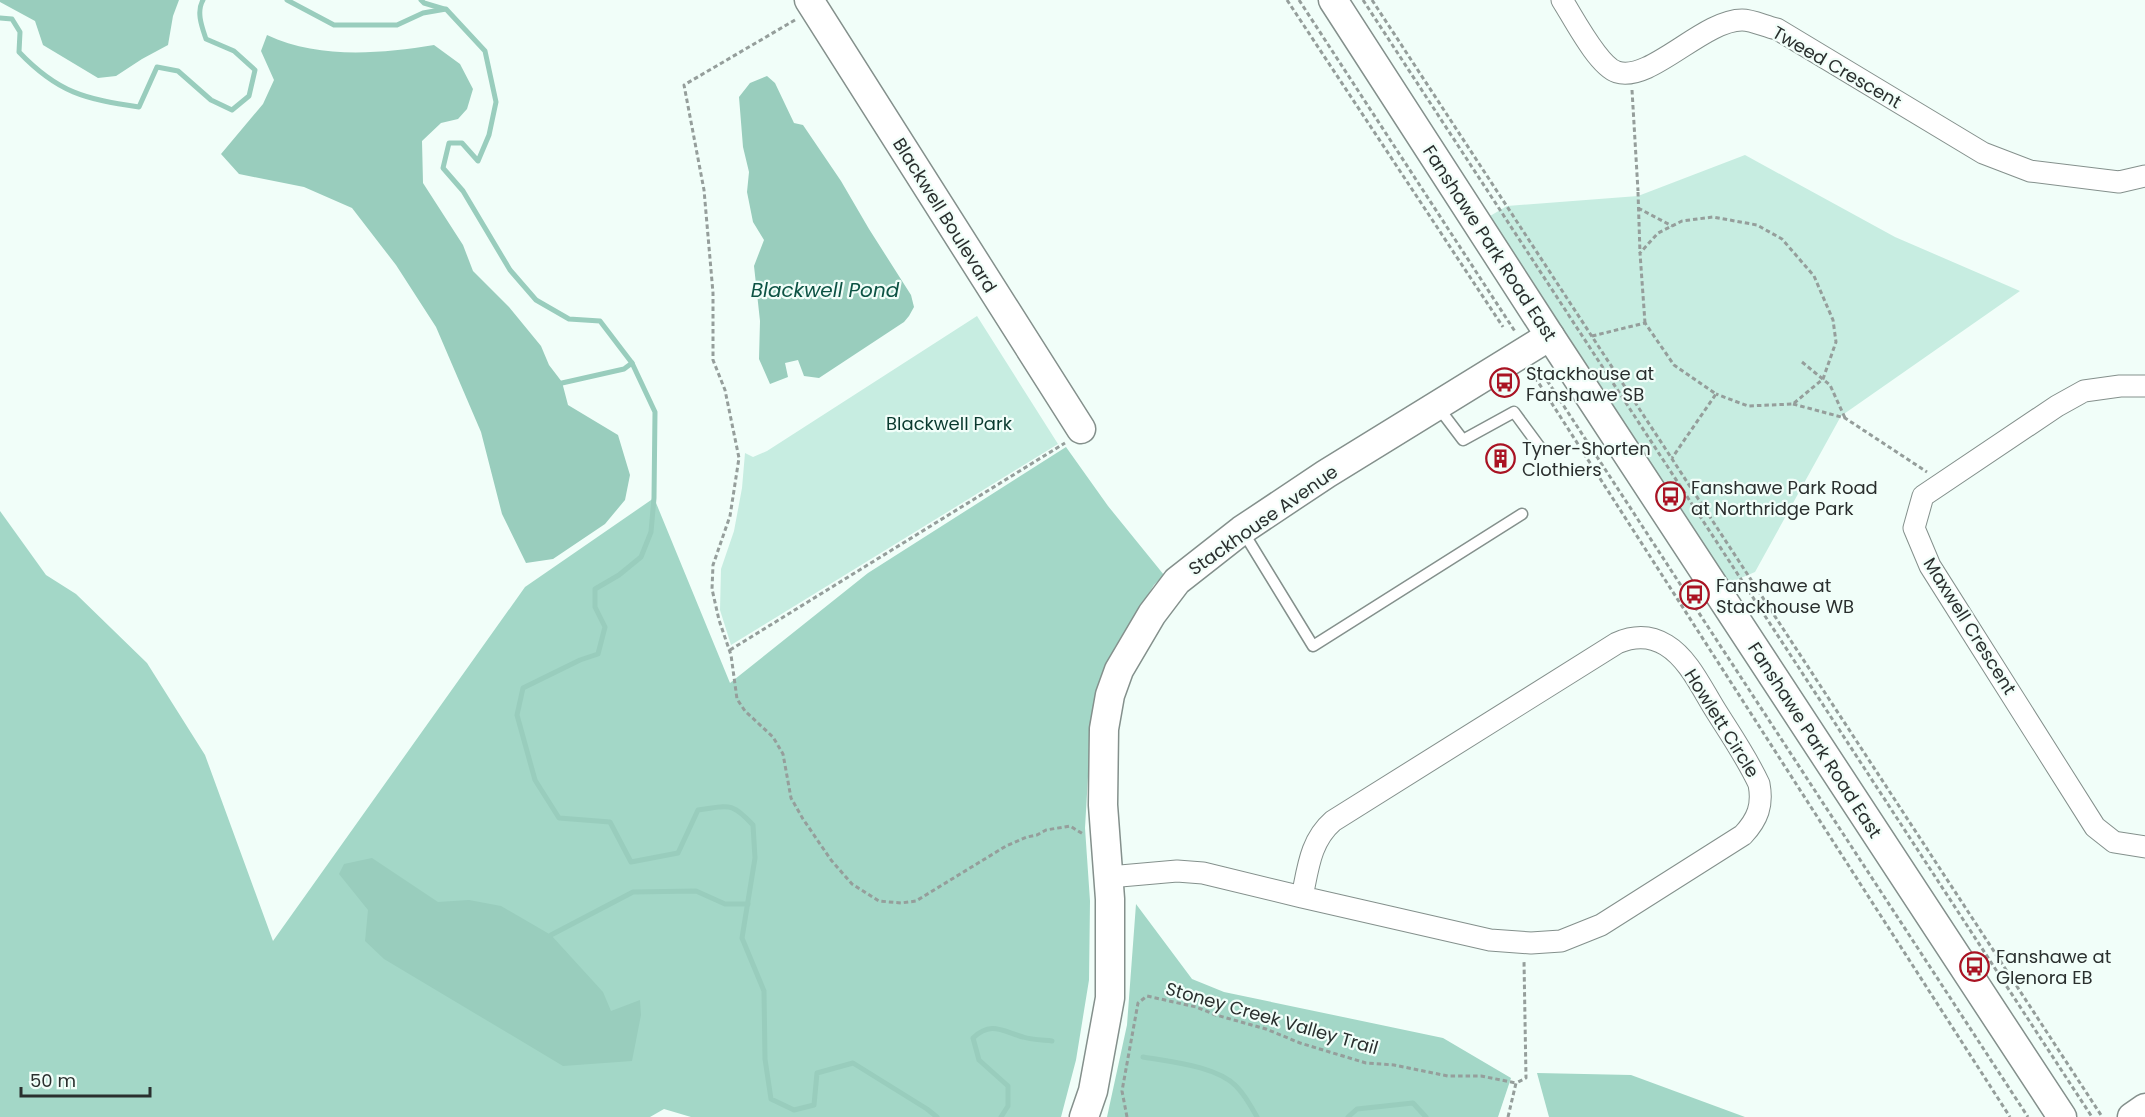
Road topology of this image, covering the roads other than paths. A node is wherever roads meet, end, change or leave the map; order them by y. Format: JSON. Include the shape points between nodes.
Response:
{"nodes":[{"id":1,"x":1334,"y":0,"type":"edge"},
{"id":2,"x":1562,"y":0,"type":"edge"},
{"id":3,"x":811,"y":3,"type":"edge"},
{"id":4,"x":2145,"y":176,"type":"edge"},
{"id":5,"x":1535,"y":350,"type":"junction"},
{"id":6,"x":2145,"y":386,"type":"edge"},
{"id":7,"x":1436,"y":405,"type":"junction"},
{"id":8,"x":1074,"y":435,"type":"road end"},
{"id":9,"x":1539,"y":446,"type":"dead end"},
{"id":10,"x":1522,"y":514,"type":"dead end"},
{"id":11,"x":1242,"y":530,"type":"junction"},
{"id":12,"x":2145,"y":847,"type":"edge"},
{"id":13,"x":1109,"y":877,"type":"junction"},
{"id":14,"x":1302,"y":897,"type":"junction"},
{"id":15,"x":2145,"y":1108,"type":"edge"},
{"id":16,"x":1084,"y":1117,"type":"edge"},
{"id":17,"x":2062,"y":1117,"type":"edge"},
{"id":18,"x":2132,"y":1117,"type":"edge"}],
"edges":[{"from":1,"to":5,"type":"street","name":"Fanshawe Park Road East"},
{"from":2,"to":4,"type":"street","name":"Tweed Crescent","via":[[1596,55],[1616,72],[1645,69],[1713,28],[1741,20],[1777,29],[1983,153],[2030,171],[2119,182]]},
{"from":3,"to":8,"type":"street","name":"Blackwell Boulevard"},
{"from":5,"to":7,"type":"street","name":"Stackhouse Avenue"},
{"from":5,"to":17,"type":"street","name":"Fanshawe Park Road East"},
{"from":6,"to":12,"type":"street","name":"Maxwell Crescent","via":[[2084,391],[2057,406],[1923,496],[1914,528],[1930,566],[2095,827],[2114,842]]},
{"from":7,"to":9,"type":"lane","via":[[1463,440],[1514,412]]},
{"from":7,"to":11,"type":"street","name":"Stackhouse Avenue"},
{"from":10,"to":11,"type":"lane","via":[[1313,646]]},
{"from":11,"to":13,"type":"street","name":"Stackhouse Avenue","via":[[1177,581],[1152,614],[1116,678],[1104,729],[1103,805]]},
{"from":13,"to":14,"type":"street","name":"Howlett Circle","via":[[1177,871],[1203,873]]},
{"from":13,"to":16,"type":"street","name":"Stackhouse Avenue","via":[[1110,998],[1093,1091]]},
{"from":14,"to":14,"type":"street","name":"Howlett Circle","via":[[1314,845],[1332,821],[1628,638],[1641,637],[1664,644],[1683,660],[1753,771],[1761,791],[1753,825],[1732,843],[1601,925],[1561,941],[1490,940]]},
{"from":15,"to":18,"type":"street"}]}
